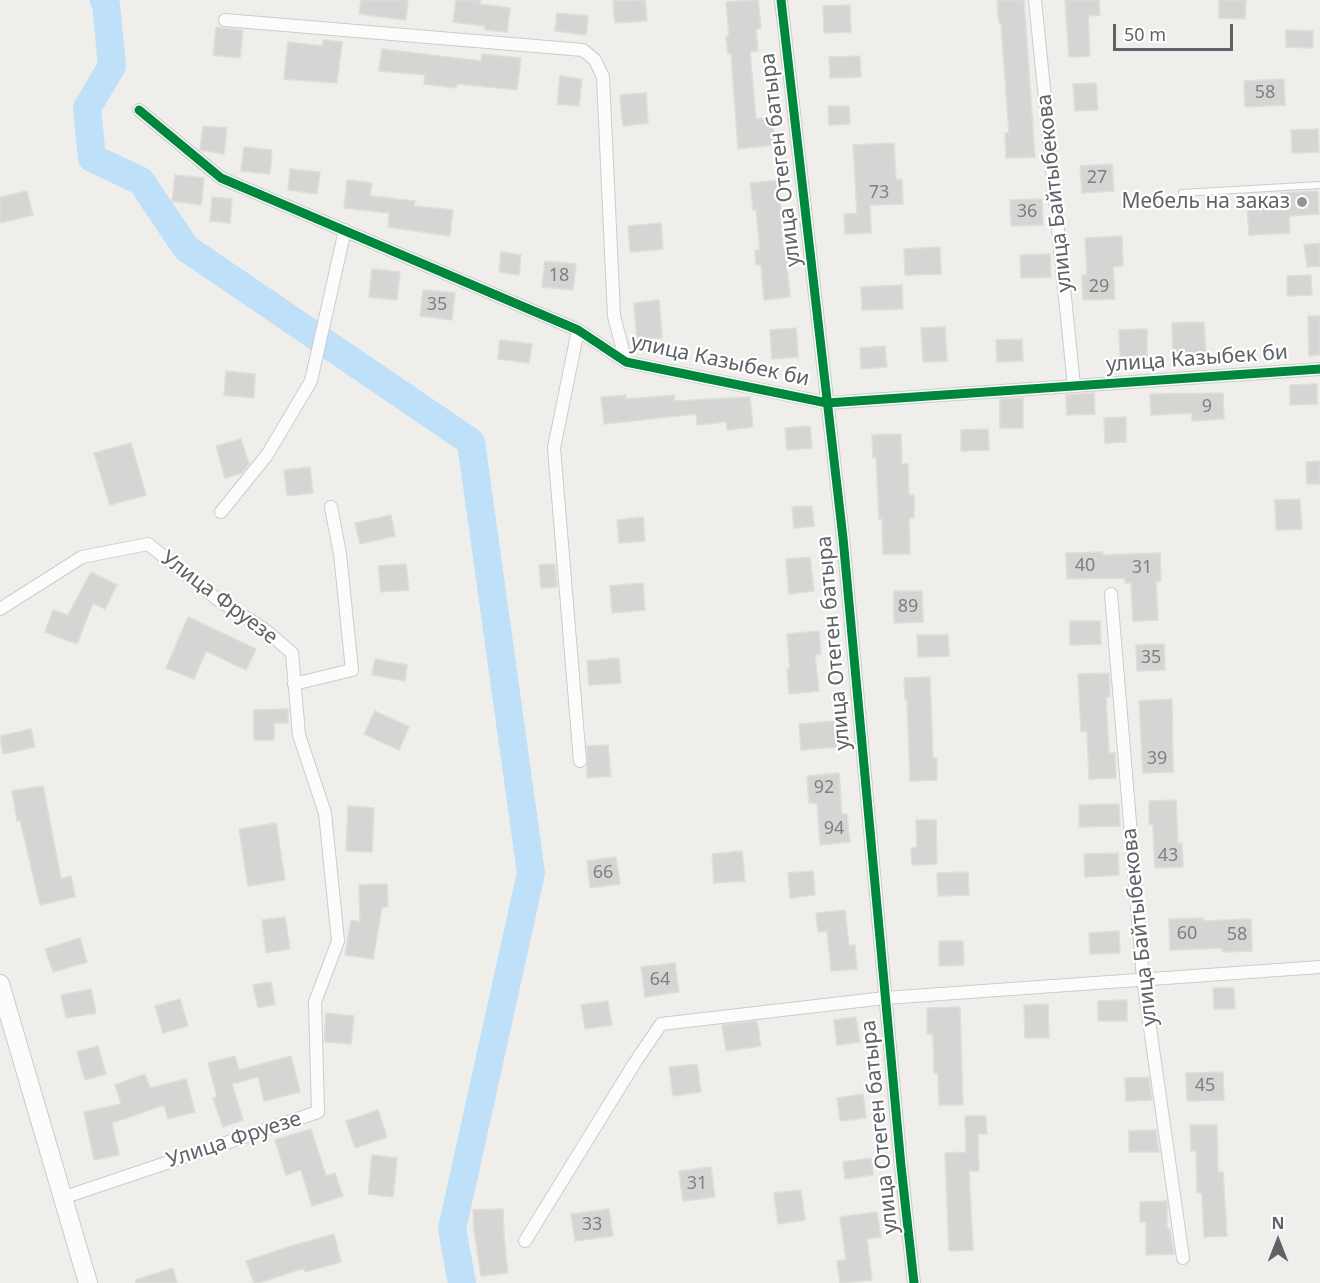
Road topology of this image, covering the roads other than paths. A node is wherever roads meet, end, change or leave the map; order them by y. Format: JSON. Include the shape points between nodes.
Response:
{"nodes":[{"id":1,"x":781,"y":0,"type":"edge"},
{"id":2,"x":1035,"y":0,"type":"edge"},
{"id":3,"x":225,"y":20,"type":"dead end"},
{"id":4,"x":139,"y":110,"type":"dead end"},
{"id":5,"x":1320,"y":185,"type":"edge"},
{"id":6,"x":1182,"y":193,"type":"dead end"},
{"id":7,"x":345,"y":230,"type":"junction"},
{"id":8,"x":578,"y":330,"type":"junction"},
{"id":9,"x":626,"y":362,"type":"junction"},
{"id":10,"x":1320,"y":369,"type":"edge"},
{"id":11,"x":1074,"y":386,"type":"junction"},
{"id":12,"x":827,"y":403,"type":"junction"},
{"id":13,"x":331,"y":507,"type":"dead end"},
{"id":14,"x":221,"y":512,"type":"dead end"},
{"id":15,"x":1111,"y":594,"type":"dead end"},
{"id":16,"x":0,"y":609,"type":"edge"},
{"id":17,"x":294,"y":684,"type":"junction"},
{"id":18,"x":580,"y":761,"type":"dead end"},
{"id":19,"x":1320,"y":967,"type":"edge"},
{"id":20,"x":1143,"y":980,"type":"junction"},
{"id":21,"x":0,"y":984,"type":"edge"},
{"id":22,"x":885,"y":998,"type":"junction"},
{"id":23,"x":62,"y":1197,"type":"junction"},
{"id":24,"x":525,"y":1241,"type":"dead end"},
{"id":25,"x":1183,"y":1258,"type":"dead end"},
{"id":26,"x":88,"y":1283,"type":"edge"},
{"id":27,"x":914,"y":1283,"type":"edge"}],
"edges":[{"from":1,"to":12,"type":"street","name":"улица Отеген батыра"},
{"from":2,"to":11,"type":"street","name":"улица Байтыбекова"},
{"from":3,"to":9,"type":"street","via":[[583,50],[595,60],[603,77],[614,316]]},
{"from":4,"to":7,"type":"street","name":"улица Казыбек би","via":[[221,178]]},
{"from":5,"to":6,"type":"lane"},
{"from":7,"to":8,"type":"street","name":"улица Казыбек би"},
{"from":7,"to":14,"type":"street","via":[[311,381],[267,455]]},
{"from":8,"to":9,"type":"street","name":"улица Казыбек би"},
{"from":8,"to":18,"type":"street","via":[[554,448]]},
{"from":9,"to":12,"type":"street","name":"улица Казыбек би"},
{"from":10,"to":11,"type":"street","name":"улица Казыбек би"},
{"from":11,"to":12,"type":"street","name":"улица Казыбек би"},
{"from":12,"to":22,"type":"street","name":"улица Отеген батыра"},
{"from":13,"to":17,"type":"street","via":[[352,670]]},
{"from":15,"to":20,"type":"street","name":"улица Байтыбекова"},
{"from":16,"to":17,"type":"street","name":"Улица Фруезе","via":[[81,557],[148,544],[292,653]]},
{"from":17,"to":23,"type":"street","name":"Улица Фруезе","via":[[299,735],[325,813],[338,941],[315,1002],[318,1112]]},
{"from":19,"to":20,"type":"street"},
{"from":20,"to":22,"type":"street"},
{"from":20,"to":25,"type":"street","name":"улица Байтыбекова"},
{"from":21,"to":23,"type":"main road"},
{"from":22,"to":24,"type":"street","via":[[661,1024]]},
{"from":22,"to":27,"type":"street","name":"улица Отеген батыра"},
{"from":23,"to":26,"type":"main road"}]}
